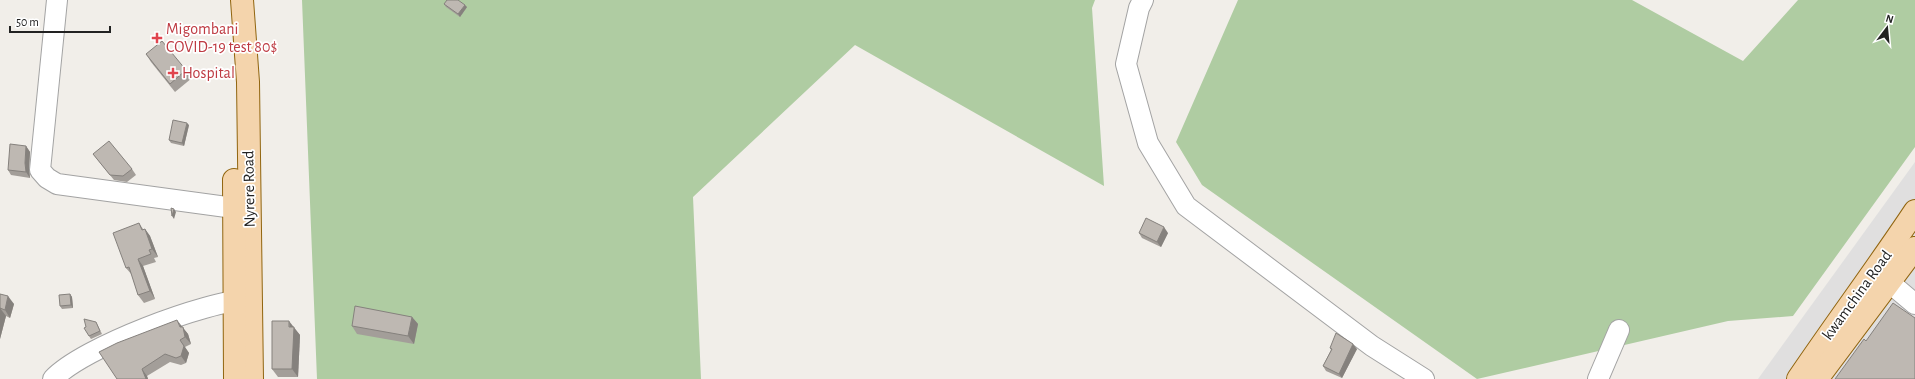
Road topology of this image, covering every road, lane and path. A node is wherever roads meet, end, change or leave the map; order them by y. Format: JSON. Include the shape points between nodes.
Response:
{"nodes":[{"id":1,"x":57,"y":0,"type":"edge"},
{"id":2,"x":228,"y":0,"type":"edge"},
{"id":3,"x":242,"y":0,"type":"edge"},
{"id":4,"x":1143,"y":0,"type":"edge"},
{"id":5,"x":234,"y":208,"type":"junction"},
{"id":6,"x":1915,"y":211,"type":"edge"},
{"id":7,"x":1915,"y":248,"type":"edge"},
{"id":8,"x":1890,"y":283,"type":"junction"},
{"id":9,"x":242,"y":300,"type":"junction"},
{"id":10,"x":1915,"y":304,"type":"edge"},
{"id":11,"x":1619,"y":330,"type":"dead end"},
{"id":12,"x":1823,"y":377,"type":"edge"},
{"id":13,"x":53,"y":379,"type":"edge"},
{"id":14,"x":234,"y":379,"type":"edge"},
{"id":15,"x":252,"y":379,"type":"edge"},
{"id":16,"x":1424,"y":379,"type":"edge"},
{"id":17,"x":1598,"y":379,"type":"edge"},
{"id":18,"x":1798,"y":379,"type":"edge"}],
"edges":[{"from":1,"to":5,"type":"street","via":[[40,170],[57,184]]},
{"from":2,"to":5,"type":"main road","name":"Nyrere Road","via":[[234,83]]},
{"from":3,"to":9,"type":"main road","name":"Nyrere Road","via":[[248,82]]},
{"from":4,"to":16,"type":"street","via":[[1126,64],[1148,143],[1186,206],[1372,346]]},
{"from":5,"to":9,"type":"main road","name":"Nyrere Road"},
{"from":6,"to":18,"type":"main road","name":"kwamchina Road"},
{"from":7,"to":8,"type":"main road","name":"kwamchina Road"},
{"from":8,"to":10,"type":"street"},
{"from":8,"to":12,"type":"main road","name":"kwamchina Road"},
{"from":9,"to":13,"type":"street","via":[[166,321],[111,343],[61,371]]},
{"from":9,"to":14,"type":"main road","name":"Nyrere Road"},
{"from":9,"to":15,"type":"main road","name":"Nyrere Road"},
{"from":11,"to":17,"type":"street"}]}
